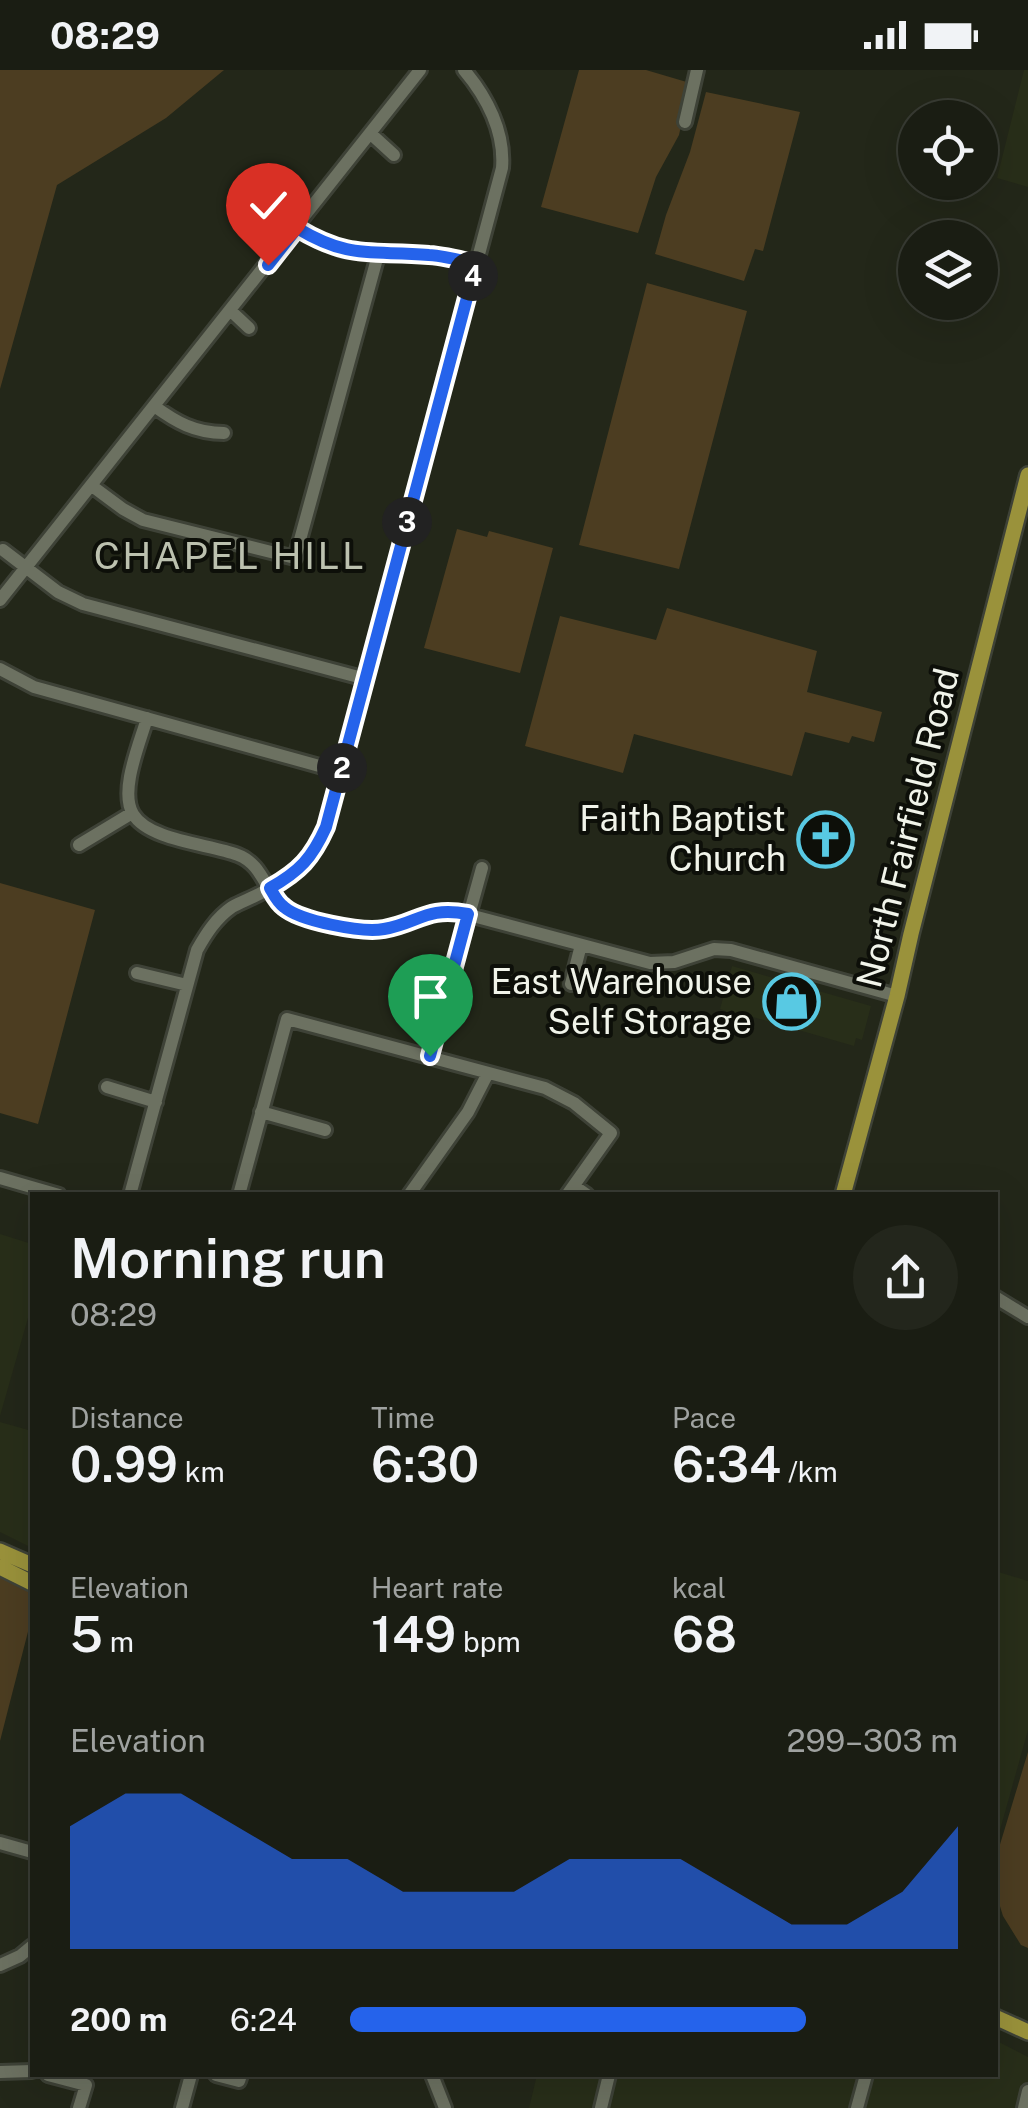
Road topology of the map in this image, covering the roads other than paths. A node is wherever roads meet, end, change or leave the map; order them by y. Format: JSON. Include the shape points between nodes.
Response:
{"nodes":[{"id":1,"x":420,"y":70,"type":"edge"},
{"id":2,"x":464,"y":70,"type":"edge"},
{"id":3,"x":697,"y":70,"type":"edge"},
{"id":4,"x":685,"y":122,"type":"dead end"},
{"id":5,"x":371,"y":134,"type":"junction"},
{"id":6,"x":394,"y":155,"type":"dead end"},
{"id":7,"x":297,"y":228,"type":"junction"},
{"id":8,"x":378,"y":255,"type":"junction"},
{"id":9,"x":476,"y":264,"type":"junction"},
{"id":10,"x":231,"y":310,"type":"junction"},
{"id":11,"x":249,"y":328,"type":"dead end"},
{"id":12,"x":154,"y":406,"type":"junction"},
{"id":13,"x":224,"y":432,"type":"dead end"},
{"id":14,"x":1028,"y":475,"type":"edge"},
{"id":15,"x":92,"y":486,"type":"junction"},
{"id":16,"x":4,"y":550,"type":"dead end"},
{"id":17,"x":25,"y":568,"type":"junction"},
{"id":18,"x":0,"y":600,"type":"edge"},
{"id":19,"x":0,"y":669,"type":"edge"},
{"id":20,"x":366,"y":679,"type":"junction"},
{"id":21,"x":147,"y":718,"type":"junction"},
{"id":22,"x":341,"y":772,"type":"junction"},
{"id":23,"x":132,"y":814,"type":"junction"},
{"id":24,"x":79,"y":845,"type":"dead end"},
{"id":25,"x":482,"y":868,"type":"dead end"},
{"id":26,"x":270,"y":888,"type":"junction"},
{"id":27,"x":468,"y":914,"type":"junction"},
{"id":28,"x":582,"y":945,"type":"junction"},
{"id":29,"x":138,"y":973,"type":"dead end"},
{"id":30,"x":571,"y":984,"type":"dead end"},
{"id":31,"x":187,"y":985,"type":"junction"},
{"id":32,"x":897,"y":996,"type":"junction"},
{"id":33,"x":430,"y":1056,"type":"junction"},
{"id":34,"x":488,"y":1073,"type":"junction"},
{"id":35,"x":107,"y":1088,"type":"dead end"},
{"id":36,"x":156,"y":1102,"type":"junction"},
{"id":37,"x":262,"y":1112,"type":"junction"},
{"id":38,"x":326,"y":1130,"type":"dead end"},
{"id":39,"x":0,"y":1178,"type":"edge"},
{"id":40,"x":570,"y":1190,"type":"edge"},
{"id":41,"x":49,"y":1192,"type":"edge"},
{"id":42,"x":131,"y":1192,"type":"edge"},
{"id":43,"x":240,"y":1192,"type":"edge"},
{"id":44,"x":411,"y":1192,"type":"edge"},
{"id":45,"x":845,"y":1192,"type":"edge"},
{"id":46,"x":998,"y":1299,"type":"edge"},
{"id":47,"x":1028,"y":1316,"type":"edge"},
{"id":48,"x":0,"y":1551,"type":"edge"},
{"id":49,"x":0,"y":1559,"type":"edge"},
{"id":50,"x":30,"y":1564,"type":"edge"},
{"id":51,"x":0,"y":1568,"type":"edge"},
{"id":52,"x":30,"y":1572,"type":"edge"},
{"id":53,"x":30,"y":1581,"type":"edge"},
{"id":54,"x":0,"y":1843,"type":"edge"},
{"id":55,"x":30,"y":1851,"type":"edge"},
{"id":56,"x":30,"y":1948,"type":"edge"},
{"id":57,"x":0,"y":1965,"type":"edge"},
{"id":58,"x":998,"y":2018,"type":"edge"},
{"id":59,"x":1028,"y":2032,"type":"edge"},
{"id":60,"x":0,"y":2072,"type":"edge"},
{"id":61,"x":30,"y":2072,"type":"edge"},
{"id":62,"x":56,"y":2077,"type":"edge"},
{"id":63,"x":191,"y":2077,"type":"edge"},
{"id":64,"x":433,"y":2077,"type":"edge"},
{"id":65,"x":610,"y":2077,"type":"edge"},
{"id":66,"x":866,"y":2077,"type":"edge"},
{"id":67,"x":1028,"y":2091,"type":"edge"},
{"id":68,"x":80,"y":2108,"type":"edge"},
{"id":69,"x":182,"y":2108,"type":"edge"},
{"id":70,"x":445,"y":2108,"type":"edge"},
{"id":71,"x":602,"y":2108,"type":"edge"},
{"id":72,"x":858,"y":2108,"type":"edge"},
{"id":73,"x":1024,"y":2108,"type":"edge"}],
"edges":[{"from":1,"to":5,"type":"street"},
{"from":2,"to":9,"type":"street","via":[[503,148]]},
{"from":3,"to":4,"type":"street"},
{"from":5,"to":6,"type":"street"},
{"from":5,"to":7,"type":"street"},
{"from":7,"to":8,"type":"street","via":[[343,250]]},
{"from":7,"to":10,"type":"street"},
{"from":8,"to":9,"type":"street","via":[[426,254]]},
{"from":8,"to":15,"type":"street","via":[[295,558],[143,520]]},
{"from":9,"to":20,"type":"street"},
{"from":10,"to":11,"type":"street"},
{"from":10,"to":12,"type":"street"},
{"from":12,"to":13,"type":"street","via":[[179,424]]},
{"from":12,"to":15,"type":"street"},
{"from":14,"to":32,"type":"main road","name":"North Fairfield Road"},
{"from":15,"to":17,"type":"street"},
{"from":16,"to":17,"type":"street"},
{"from":17,"to":18,"type":"street"},
{"from":17,"to":20,"type":"street","via":[[83,604]]},
{"from":19,"to":21,"type":"street","via":[[34,686]]},
{"from":20,"to":22,"type":"street"},
{"from":21,"to":22,"type":"street"},
{"from":21,"to":23,"type":"street","via":[[129,781]]},
{"from":22,"to":26,"type":"street","via":[[315,852]]},
{"from":23,"to":24,"type":"street"},
{"from":23,"to":26,"type":"street","via":[[156,832],[240,855]]},
{"from":25,"to":27,"type":"street"},
{"from":26,"to":27,"type":"street","via":[[288,910],[364,931],[438,912]]},
{"from":26,"to":31,"type":"street","via":[[230,908],[209,928]]},
{"from":27,"to":28,"type":"street"},
{"from":27,"to":33,"type":"street"},
{"from":28,"to":30,"type":"street"},
{"from":28,"to":32,"type":"street","via":[[650,964],[731,950]]},
{"from":29,"to":31,"type":"street"},
{"from":31,"to":36,"type":"street"},
{"from":32,"to":45,"type":"main road","name":"North Fairfield Road"},
{"from":33,"to":34,"type":"street"},
{"from":33,"to":37,"type":"street","via":[[287,1019]]},
{"from":34,"to":40,"type":"street","via":[[564,1096],[612,1133]]},
{"from":34,"to":44,"type":"street"},
{"from":35,"to":36,"type":"street"},
{"from":36,"to":42,"type":"street"},
{"from":37,"to":38,"type":"street"},
{"from":37,"to":43,"type":"street"},
{"from":39,"to":41,"type":"street"},
{"from":46,"to":47,"type":"street"},
{"from":48,"to":50,"type":"main road"},
{"from":49,"to":52,"type":"main road"},
{"from":51,"to":53,"type":"main road"},
{"from":54,"to":55,"type":"street"},
{"from":56,"to":57,"type":"street"},
{"from":58,"to":59,"type":"main road"},
{"from":60,"to":61,"type":"street"},
{"from":62,"to":68,"type":"street","via":[[86,2085]]},
{"from":63,"to":69,"type":"street"},
{"from":64,"to":70,"type":"street"},
{"from":65,"to":71,"type":"street"},
{"from":66,"to":72,"type":"street"},
{"from":67,"to":73,"type":"street"}]}
